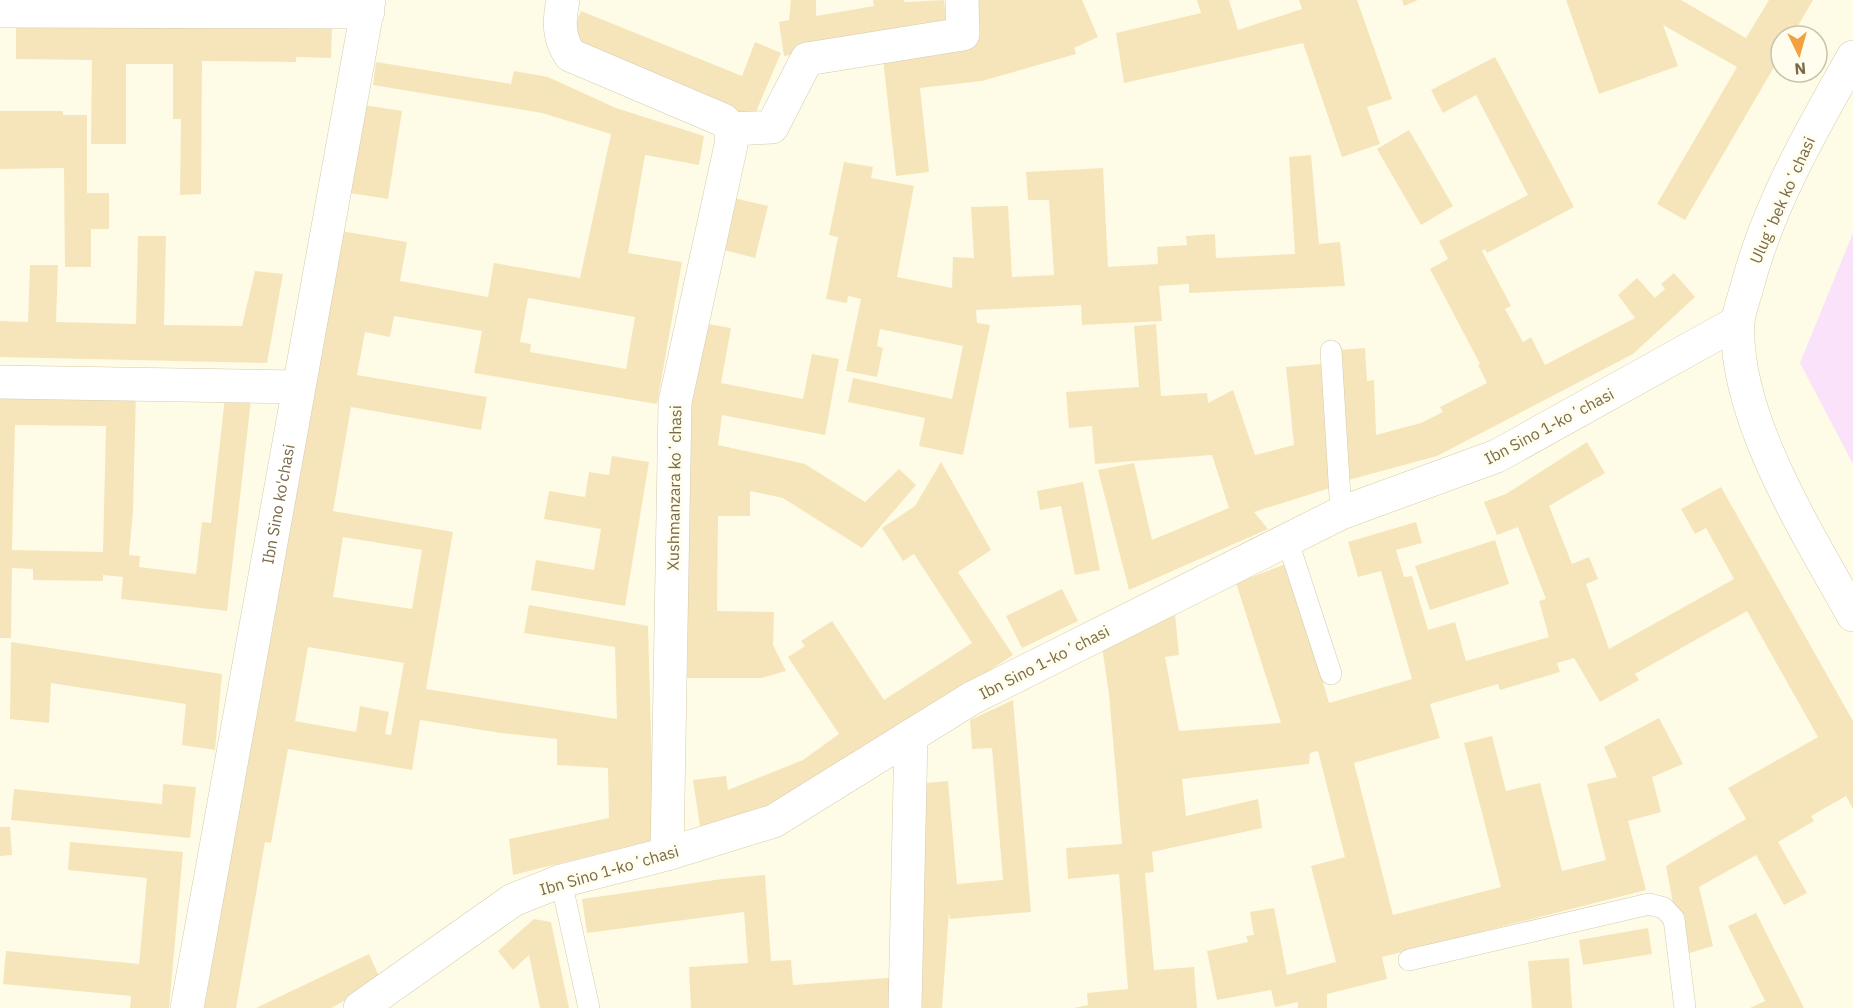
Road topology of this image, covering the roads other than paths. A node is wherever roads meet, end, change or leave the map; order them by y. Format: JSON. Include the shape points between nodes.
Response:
{"nodes":[{"id":1,"x":563,"y":0,"type":"edge"},
{"id":2,"x":962,"y":0,"type":"edge"},
{"id":3,"x":369,"y":6,"type":"edge"},
{"id":4,"x":0,"y":11,"type":"edge"},
{"id":5,"x":1853,"y":57,"type":"edge"},
{"id":6,"x":732,"y":129,"type":"junction"},
{"id":7,"x":1738,"y":322,"type":"junction"},
{"id":8,"x":1331,"y":351,"type":"dead end"},
{"id":9,"x":0,"y":382,"type":"edge"},
{"id":10,"x":298,"y":387,"type":"junction"},
{"id":11,"x":1341,"y":513,"type":"junction"},
{"id":12,"x":1287,"y":539,"type":"junction"},
{"id":13,"x":1853,"y":615,"type":"edge"},
{"id":14,"x":1331,"y":675,"type":"dead end"},
{"id":15,"x":911,"y":736,"type":"junction"},
{"id":16,"x":667,"y":854,"type":"junction"},
{"id":17,"x":561,"y":881,"type":"junction"},
{"id":18,"x":1409,"y":960,"type":"dead end"},
{"id":19,"x":187,"y":1008,"type":"edge"},
{"id":20,"x":360,"y":1008,"type":"edge"},
{"id":21,"x":589,"y":1008,"type":"edge"},
{"id":22,"x":905,"y":1008,"type":"edge"},
{"id":23,"x":1685,"y":1008,"type":"edge"}],
"edges":[{"from":1,"to":6,"type":"street","via":[[559,20],[562,43],[570,55],[723,120]]},
{"from":2,"to":6,"type":"street","via":[[963,34],[807,59],[772,127]]},
{"from":3,"to":4,"type":"street"},
{"from":3,"to":10,"type":"street","name":"Ibn Sino ko'chasi"},
{"from":5,"to":7,"type":"street","name":"Ulugʻbek koʻchasi","via":[[1776,208],[1753,264]]},
{"from":6,"to":16,"type":"street","name":"Xushmanzara koʻchasi","via":[[675,402]]},
{"from":7,"to":11,"type":"street","name":"Ibn Sino 1-koʼchasi","via":[[1497,456]]},
{"from":7,"to":13,"type":"street","name":"Ulugʻbek koʻchasi","via":[[1743,370],[1756,423],[1791,503]]},
{"from":8,"to":11,"type":"lane"},
{"from":9,"to":10,"type":"street"},
{"from":10,"to":19,"type":"street","name":"Ibn Sino ko'chasi"},
{"from":11,"to":12,"type":"street","name":"Ibn Sino 1-koʼchasi"},
{"from":12,"to":14,"type":"lane"},
{"from":12,"to":15,"type":"street","name":"Ibn Sino 1-koʼchasi","via":[[972,698]]},
{"from":15,"to":16,"type":"street","name":"Ibn Sino 1-koʼchasi","via":[[774,821]]},
{"from":15,"to":22,"type":"street"},
{"from":16,"to":17,"type":"street","name":"Ibn Sino 1-koʼchasi"},
{"from":17,"to":20,"type":"street","name":"Ibn Sino 1-koʼchasi","via":[[513,900]]},
{"from":17,"to":21,"type":"lane"},
{"from":18,"to":23,"type":"lane","via":[[1649,904],[1664,908],[1674,919]]}]}
